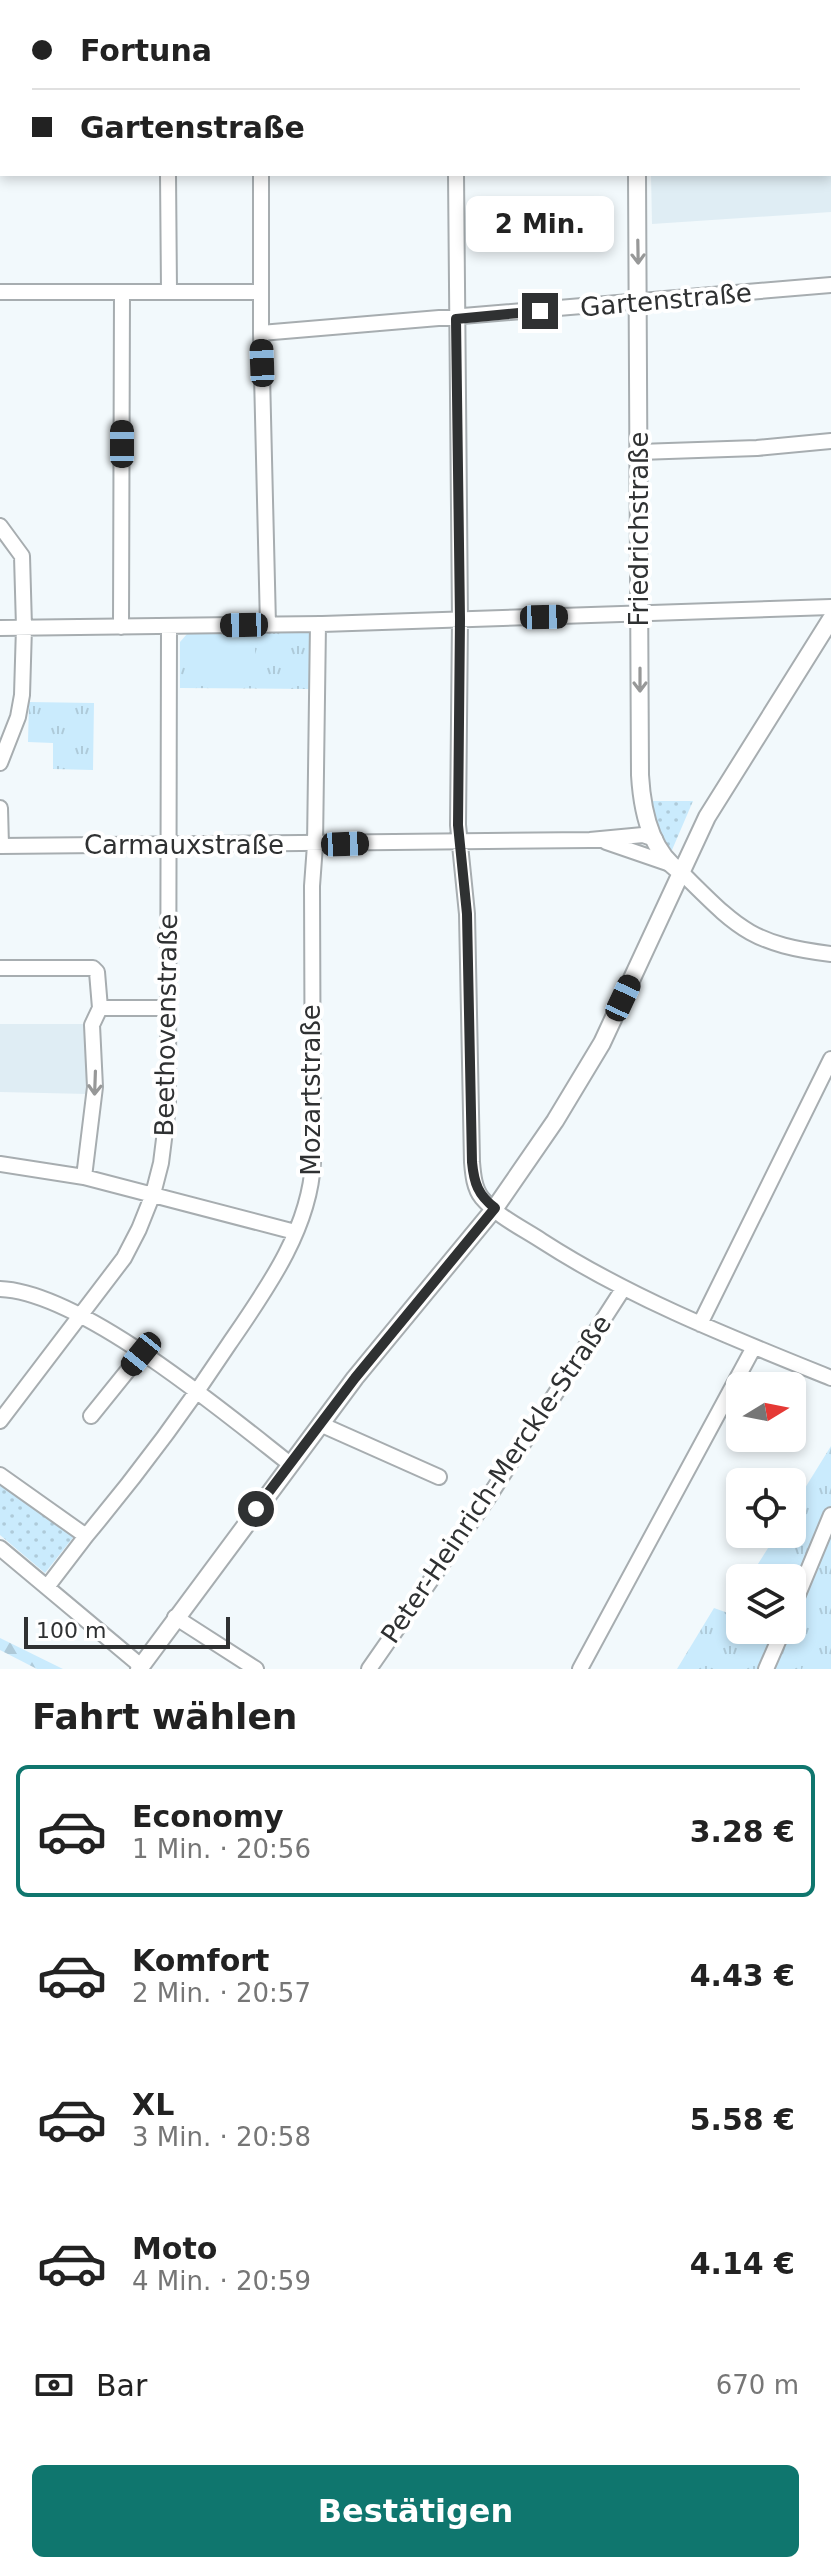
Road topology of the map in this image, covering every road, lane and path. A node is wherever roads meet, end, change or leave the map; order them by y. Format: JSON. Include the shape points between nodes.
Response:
{"nodes":[{"id":1,"x":168,"y":176,"type":"edge"},
{"id":2,"x":261,"y":176,"type":"edge"},
{"id":3,"x":456,"y":176,"type":"edge"},
{"id":4,"x":637,"y":176,"type":"edge"},
{"id":5,"x":831,"y":285,"type":"edge"},
{"id":6,"x":169,"y":291,"type":"junction"},
{"id":7,"x":0,"y":292,"type":"edge"},
{"id":8,"x":122,"y":292,"type":"junction"},
{"id":9,"x":261,"y":292,"type":"junction"},
{"id":10,"x":638,"y":302,"type":"junction"},
{"id":11,"x":456,"y":319,"type":"junction"},
{"id":12,"x":261,"y":333,"type":"junction"},
{"id":13,"x":831,"y":441,"type":"edge"},
{"id":14,"x":639,"y":452,"type":"junction"},
{"id":15,"x":0,"y":526,"type":"edge"},
{"id":16,"x":831,"y":607,"type":"edge"},
{"id":17,"x":640,"y":615,"type":"junction"},
{"id":18,"x":460,"y":619,"type":"junction"},
{"id":19,"x":831,"y":619,"type":"edge"},
{"id":20,"x":318,"y":624,"type":"junction"},
{"id":21,"x":268,"y":625,"type":"junction"},
{"id":22,"x":24,"y":627,"type":"junction"},
{"id":23,"x":121,"y":627,"type":"junction"},
{"id":24,"x":169,"y":627,"type":"junction"},
{"id":25,"x":0,"y":628,"type":"edge"},
{"id":26,"x":0,"y":763,"type":"edge"},
{"id":27,"x":0,"y":808,"type":"edge"},
{"id":28,"x":655,"y":839,"type":"junction"},
{"id":29,"x":590,"y":840,"type":"junction"},
{"id":30,"x":461,"y":842,"type":"junction"},
{"id":31,"x":169,"y":844,"type":"junction"},
{"id":32,"x":315,"y":845,"type":"junction"},
{"id":33,"x":1,"y":846,"type":"edge"},
{"id":34,"x":676,"y":868,"type":"junction"},
{"id":35,"x":831,"y":954,"type":"edge"},
{"id":36,"x":0,"y":968,"type":"edge"},
{"id":37,"x":100,"y":1008,"type":"junction"},
{"id":38,"x":168,"y":1008,"type":"junction"},
{"id":39,"x":831,"y":1059,"type":"edge"},
{"id":40,"x":0,"y":1164,"type":"edge"},
{"id":41,"x":84,"y":1177,"type":"junction"},
{"id":42,"x":153,"y":1194,"type":"junction"},
{"id":43,"x":495,"y":1208,"type":"junction"},
{"id":44,"x":295,"y":1232,"type":"junction"},
{"id":45,"x":0,"y":1289,"type":"edge"},
{"id":46,"x":623,"y":1289,"type":"junction"},
{"id":47,"x":80,"y":1315,"type":"junction"},
{"id":48,"x":700,"y":1324,"type":"junction"},
{"id":49,"x":754,"y":1347,"type":"junction"},
{"id":50,"x":141,"y":1354,"type":"junction"},
{"id":51,"x":831,"y":1378,"type":"edge"},
{"id":52,"x":197,"y":1393,"type":"junction"},
{"id":53,"x":91,"y":1416,"type":"dead end"},
{"id":54,"x":0,"y":1421,"type":"edge"},
{"id":55,"x":320,"y":1424,"type":"junction"},
{"id":56,"x":290,"y":1464,"type":"junction"},
{"id":57,"x":0,"y":1475,"type":"edge"},
{"id":58,"x":439,"y":1477,"type":"dead end"},
{"id":59,"x":831,"y":1515,"type":"edge"},
{"id":60,"x":86,"y":1536,"type":"junction"},
{"id":61,"x":0,"y":1548,"type":"edge"},
{"id":62,"x":806,"y":1575,"type":"edge"},
{"id":63,"x":47,"y":1587,"type":"junction"},
{"id":64,"x":175,"y":1617,"type":"junction"},
{"id":65,"x":777,"y":1644,"type":"edge"},
{"id":66,"x":140,"y":1667,"type":"edge"},
{"id":67,"x":256,"y":1669,"type":"edge"},
{"id":68,"x":369,"y":1669,"type":"edge"},
{"id":69,"x":580,"y":1669,"type":"edge"},
{"id":70,"x":766,"y":1669,"type":"edge"}],
"edges":[{"from":1,"to":6,"type":"street"},
{"from":2,"to":9,"type":"street"},
{"from":3,"to":11,"type":"street"},
{"from":4,"to":10,"type":"main road","name":"Friedrichstraße","one_way":true},
{"from":5,"to":10,"type":"street","name":"Gartenstraße"},
{"from":6,"to":8,"type":"street"},
{"from":6,"to":9,"type":"street"},
{"from":7,"to":8,"type":"street"},
{"from":8,"to":23,"type":"street"},
{"from":9,"to":12,"type":"street"},
{"from":10,"to":11,"type":"street","name":"Gartenstraße"},
{"from":10,"to":14,"type":"main road","name":"Friedrichstraße"},
{"from":11,"to":12,"type":"street","name":"Gartenstraße"},
{"from":11,"to":18,"type":"street"},
{"from":12,"to":21,"type":"street"},
{"from":13,"to":14,"type":"street"},
{"from":14,"to":17,"type":"main road","name":"Friedrichstraße"},
{"from":15,"to":22,"type":"street","via":[[22,556]]},
{"from":16,"to":17,"type":"street"},
{"from":17,"to":18,"type":"street"},
{"from":17,"to":28,"type":"main road","name":"Friedrichstraße","one_way":true,"via":[[640,775],[645,819]]},
{"from":18,"to":20,"type":"street"},
{"from":18,"to":30,"type":"street"},
{"from":19,"to":34,"type":"main road"},
{"from":20,"to":21,"type":"street"},
{"from":20,"to":32,"type":"street","name":"Mozartstraße"},
{"from":21,"to":24,"type":"street"},
{"from":22,"to":23,"type":"street"},
{"from":22,"to":25,"type":"street"},
{"from":22,"to":26,"type":"street","via":[[22,695]]},
{"from":23,"to":24,"type":"street"},
{"from":24,"to":31,"type":"street","name":"Beethovenstraße"},
{"from":27,"to":33,"type":"street"},
{"from":28,"to":29,"type":"street","name":"Carmauxstraße","via":[[643,835]]},
{"from":28,"to":34,"type":"main road","name":"Friedrichstraße"},
{"from":29,"to":30,"type":"street","name":"Carmauxstraße"},
{"from":29,"to":34,"type":"street","via":[[619,845]]},
{"from":30,"to":32,"type":"street","name":"Carmauxstraße"},
{"from":30,"to":43,"type":"street","via":[[472,1162],[477,1189]]},
{"from":31,"to":32,"type":"street","name":"Carmauxstraße"},
{"from":31,"to":33,"type":"street","name":"Carmauxstraße"},
{"from":31,"to":38,"type":"street","name":"Beethovenstraße"},
{"from":32,"to":44,"type":"street","name":"Mozartstraße","via":[[312,1182]]},
{"from":34,"to":35,"type":"street","via":[[747,932],[781,947]]},
{"from":34,"to":43,"type":"main road","via":[[602,1043]]},
{"from":36,"to":37,"type":"street","via":[[93,968],[100,979]]},
{"from":37,"to":38,"type":"street"},
{"from":37,"to":41,"type":"street","one_way":true,"via":[[92,1025],[95,1087]]},
{"from":38,"to":42,"type":"street","name":"Beethovenstraße","via":[[167,1119]]},
{"from":39,"to":48,"type":"street"},
{"from":40,"to":41,"type":"street"},
{"from":41,"to":42,"type":"street"},
{"from":42,"to":44,"type":"street"},
{"from":42,"to":47,"type":"street","name":"Beethovenstraße","via":[[124,1258]]},
{"from":43,"to":46,"type":"street"},
{"from":43,"to":55,"type":"main road"},
{"from":44,"to":52,"type":"street","name":"Mozartstraße"},
{"from":45,"to":47,"type":"street","via":[[49,1300]]},
{"from":46,"to":48,"type":"street"},
{"from":46,"to":68,"type":"street","name":"Peter-Heinrich-Merckle-Straße"},
{"from":47,"to":50,"type":"street"},
{"from":47,"to":54,"type":"street","name":"Beethovenstraße"},
{"from":48,"to":49,"type":"street"},
{"from":49,"to":51,"type":"street"},
{"from":49,"to":69,"type":"street"},
{"from":50,"to":52,"type":"street"},
{"from":50,"to":53,"type":"street"},
{"from":52,"to":56,"type":"street"},
{"from":52,"to":60,"type":"street","name":"Mozartstraße"},
{"from":55,"to":56,"type":"main road"},
{"from":55,"to":58,"type":"street"},
{"from":56,"to":64,"type":"main road"},
{"from":57,"to":60,"type":"street"},
{"from":59,"to":62,"type":"street"},
{"from":60,"to":63,"type":"street","name":"Mozartstraße"},
{"from":61,"to":63,"type":"street"},
{"from":63,"to":66,"type":"street"},
{"from":64,"to":66,"type":"main road"},
{"from":64,"to":67,"type":"street"},
{"from":65,"to":70,"type":"street"}]}
